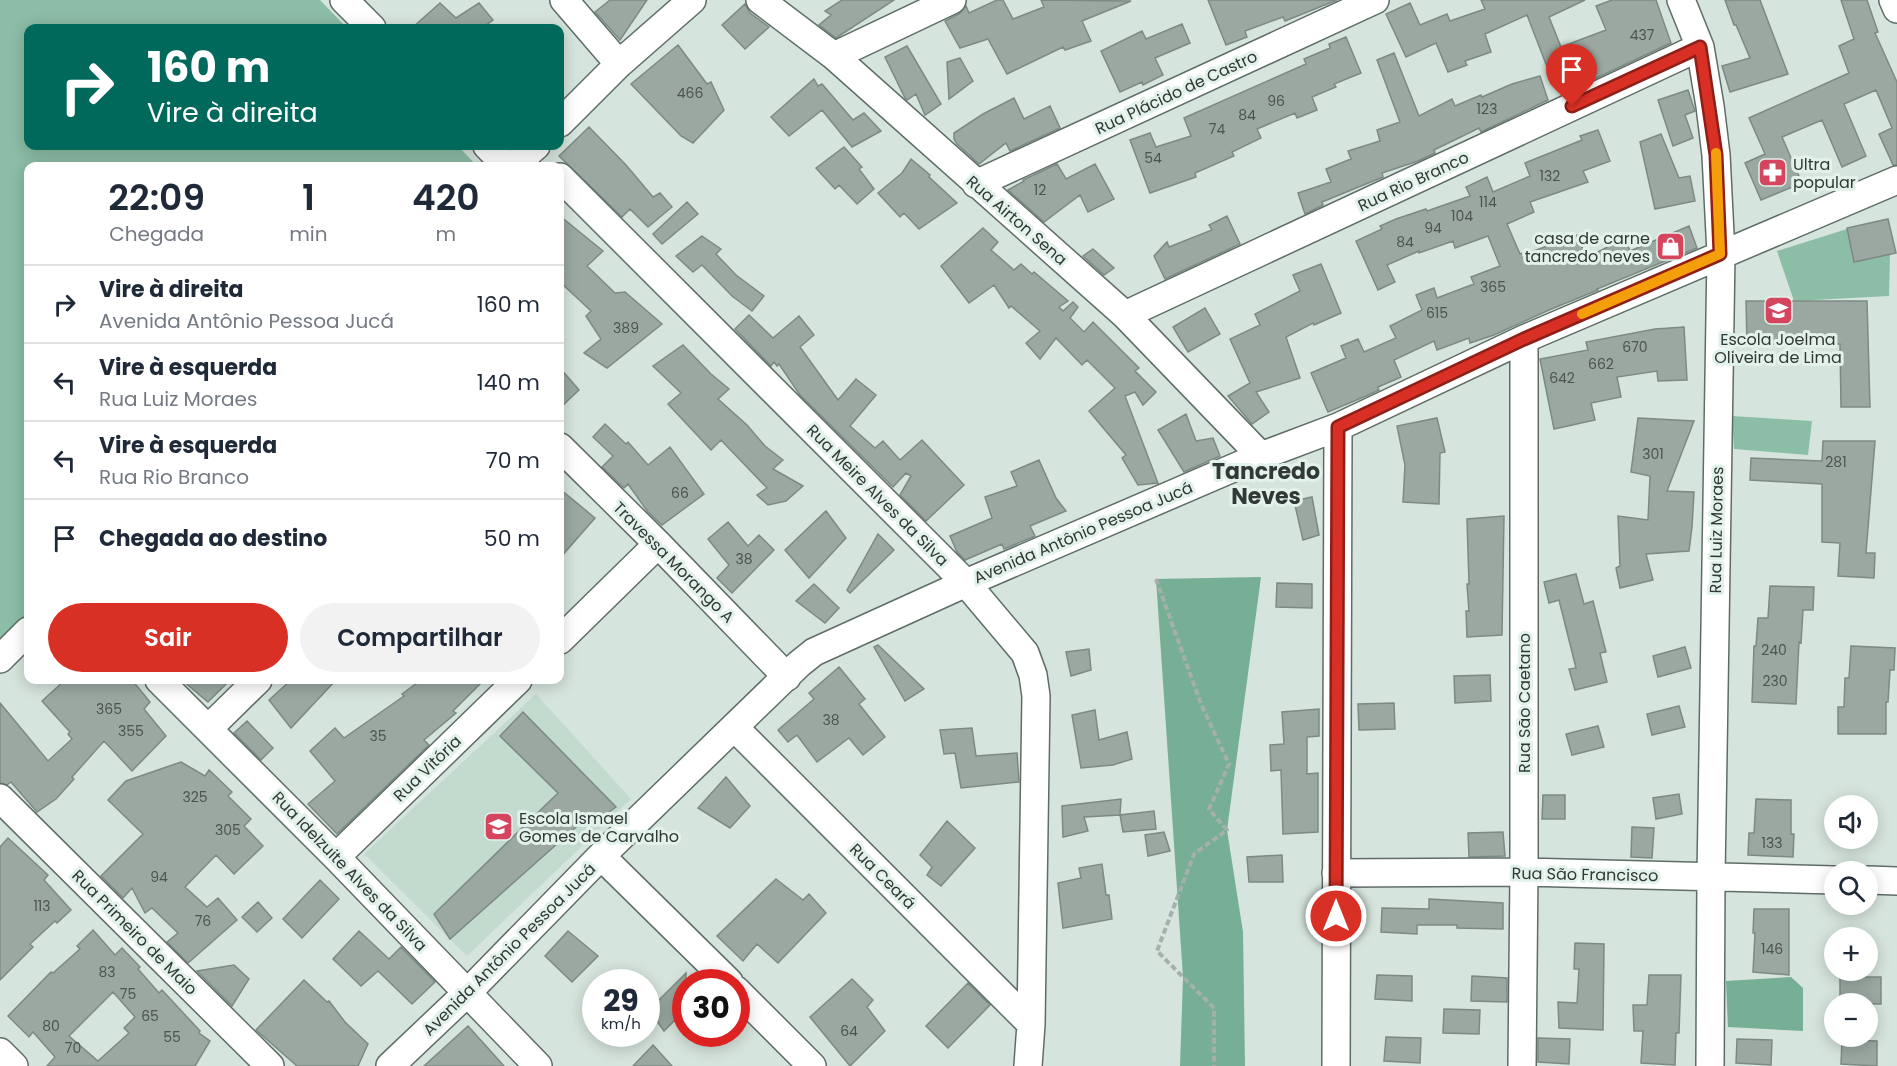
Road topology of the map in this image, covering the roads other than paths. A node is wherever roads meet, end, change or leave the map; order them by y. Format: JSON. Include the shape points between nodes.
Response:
{"nodes":[{"id":1,"x":344,"y":0,"type":"edge"},
{"id":2,"x":564,"y":0,"type":"edge"},
{"id":3,"x":692,"y":0,"type":"edge"},
{"id":4,"x":760,"y":0,"type":"edge"},
{"id":5,"x":952,"y":0,"type":"edge"},
{"id":6,"x":1376,"y":0,"type":"edge"},
{"id":7,"x":1680,"y":0,"type":"edge"},
{"id":8,"x":1893,"y":0,"type":"edge"},
{"id":9,"x":1897,"y":9,"type":"edge"},
{"id":10,"x":368,"y":24,"type":"edge"},
{"id":11,"x":1700,"y":47,"type":"junction"},
{"id":12,"x":834,"y":56,"type":"junction"},
{"id":13,"x":619,"y":64,"type":"junction"},
{"id":14,"x":564,"y":119,"type":"edge"},
{"id":15,"x":491,"y":150,"type":"edge"},
{"id":16,"x":503,"y":162,"type":"edge"},
{"id":17,"x":1897,"y":180,"type":"edge"},
{"id":18,"x":564,"y":181,"type":"edge"},
{"id":19,"x":976,"y":184,"type":"junction"},
{"id":20,"x":1720,"y":254,"type":"junction"},
{"id":21,"x":1125,"y":315,"type":"junction"},
{"id":22,"x":1524,"y":339,"type":"junction"},
{"id":23,"x":1338,"y":427,"type":"junction"},
{"id":24,"x":564,"y":451,"type":"edge"},
{"id":25,"x":1261,"y":456,"type":"junction"},
{"id":26,"x":658,"y":544,"type":"junction"},
{"id":27,"x":966,"y":583,"type":"junction"},
{"id":28,"x":24,"y":635,"type":"edge"},
{"id":29,"x":564,"y":636,"type":"edge"},
{"id":30,"x":0,"y":659,"type":"edge"},
{"id":31,"x":787,"y":677,"type":"junction"},
{"id":32,"x":163,"y":684,"type":"edge"},
{"id":33,"x":254,"y":684,"type":"edge"},
{"id":34,"x":514,"y":684,"type":"edge"},
{"id":35,"x":209,"y":728,"type":"junction"},
{"id":36,"x":735,"y":728,"type":"junction"},
{"id":37,"x":0,"y":798,"type":"edge"},
{"id":38,"x":601,"y":856,"type":"junction"},
{"id":39,"x":336,"y":857,"type":"junction"},
{"id":40,"x":1524,"y":872,"type":"junction"},
{"id":41,"x":1336,"y":873,"type":"junction"},
{"id":42,"x":1711,"y":877,"type":"junction"},
{"id":43,"x":1824,"y":880,"type":"edge"},
{"id":44,"x":1878,"y":880,"type":"edge"},
{"id":45,"x":1897,"y":881,"type":"edge"},
{"id":46,"x":716,"y":969,"type":"edge"},
{"id":47,"x":468,"y":992,"type":"junction"},
{"id":48,"x":750,"y":1004,"type":"edge"},
{"id":49,"x":1031,"y":1024,"type":"junction"},
{"id":50,"x":0,"y":1052,"type":"edge"},
{"id":51,"x":14,"y":1066,"type":"edge"},
{"id":52,"x":270,"y":1066,"type":"edge"},
{"id":53,"x":390,"y":1066,"type":"edge"},
{"id":54,"x":538,"y":1066,"type":"edge"},
{"id":55,"x":812,"y":1066,"type":"edge"},
{"id":56,"x":1028,"y":1066,"type":"edge"},
{"id":57,"x":1336,"y":1066,"type":"edge"},
{"id":58,"x":1522,"y":1066,"type":"edge"},
{"id":59,"x":1710,"y":1066,"type":"edge"}],
"edges":[{"from":1,"to":10,"type":"street"},
{"from":2,"to":13,"type":"street"},
{"from":3,"to":13,"type":"street"},
{"from":4,"to":12,"type":"street","name":"Rua Airton Sena"},
{"from":5,"to":12,"type":"street"},
{"from":6,"to":19,"type":"street","name":"Rua Plácido de Castro"},
{"from":7,"to":11,"type":"street","name":"Rua Luiz Moraes"},
{"from":8,"to":9,"type":"street"},
{"from":11,"to":20,"type":"street","name":"Rua Luiz Moraes","via":[[1716,155]]},
{"from":11,"to":21,"type":"street","name":"Rua Rio Branco"},
{"from":12,"to":19,"type":"street","name":"Rua Airton Sena"},
{"from":13,"to":14,"type":"street"},
{"from":15,"to":16,"type":"street"},
{"from":17,"to":20,"type":"street","name":"Avenida Antônio Pessoa Jucá"},
{"from":18,"to":27,"type":"street","name":"Rua Meire Alves da Silva"},
{"from":19,"to":21,"type":"street","name":"Rua Airton Sena"},
{"from":20,"to":22,"type":"street","name":"Avenida Antônio Pessoa Jucá"},
{"from":20,"to":42,"type":"street","name":"Rua Luiz Moraes"},
{"from":21,"to":25,"type":"street","name":"Rua Airton Sena"},
{"from":22,"to":23,"type":"street","name":"Avenida Antônio Pessoa Jucá"},
{"from":22,"to":40,"type":"street","name":"Rua São Caetano"},
{"from":23,"to":25,"type":"street","name":"Avenida Antônio Pessoa Jucá"},
{"from":23,"to":41,"type":"street"},
{"from":24,"to":26,"type":"street","name":"Travessa Morango A"},
{"from":25,"to":27,"type":"street","name":"Avenida Antônio Pessoa Jucá"},
{"from":26,"to":29,"type":"street"},
{"from":26,"to":31,"type":"street","name":"Travessa Morango A"},
{"from":27,"to":31,"type":"street","name":"Avenida Antônio Pessoa Jucá","via":[[814,652]]},
{"from":27,"to":49,"type":"street","name":"Rua Meire Alves da Silva","via":[[1025,653],[1033,675],[1036,696]]},
{"from":28,"to":30,"type":"street"},
{"from":31,"to":36,"type":"street","name":"Avenida Antônio Pessoa Jucá"},
{"from":32,"to":35,"type":"street","name":"Rua Idelzuite Alves da Silva"},
{"from":33,"to":35,"type":"street"},
{"from":34,"to":39,"type":"street","name":"Rua Vitória"},
{"from":35,"to":39,"type":"street","name":"Rua Idelzuite Alves da Silva"},
{"from":36,"to":38,"type":"street","name":"Avenida Antônio Pessoa Jucá"},
{"from":36,"to":49,"type":"street","name":"Rua Ceará"},
{"from":37,"to":52,"type":"street","name":"Rua Primeiro de Maio"},
{"from":38,"to":46,"type":"street"},
{"from":38,"to":47,"type":"street","name":"Avenida Antônio Pessoa Jucá"},
{"from":39,"to":47,"type":"street","name":"Rua Idelzuite Alves da Silva"},
{"from":40,"to":41,"type":"street","name":"Rua São Francisco"},
{"from":40,"to":42,"type":"street","name":"Rua São Francisco"},
{"from":40,"to":58,"type":"street","name":"Rua São Caetano"},
{"from":41,"to":57,"type":"street"},
{"from":42,"to":43,"type":"street","name":"Rua São Francisco"},
{"from":42,"to":59,"type":"street","name":"Rua Luiz Moraes"},
{"from":44,"to":45,"type":"street"},
{"from":47,"to":53,"type":"street","name":"Avenida Antônio Pessoa Jucá"},
{"from":47,"to":54,"type":"street","name":"Rua Idelzuite Alves da Silva"},
{"from":48,"to":55,"type":"street"},
{"from":49,"to":56,"type":"street","name":"Rua Meire Alves da Silva"},
{"from":50,"to":51,"type":"street"}]}
